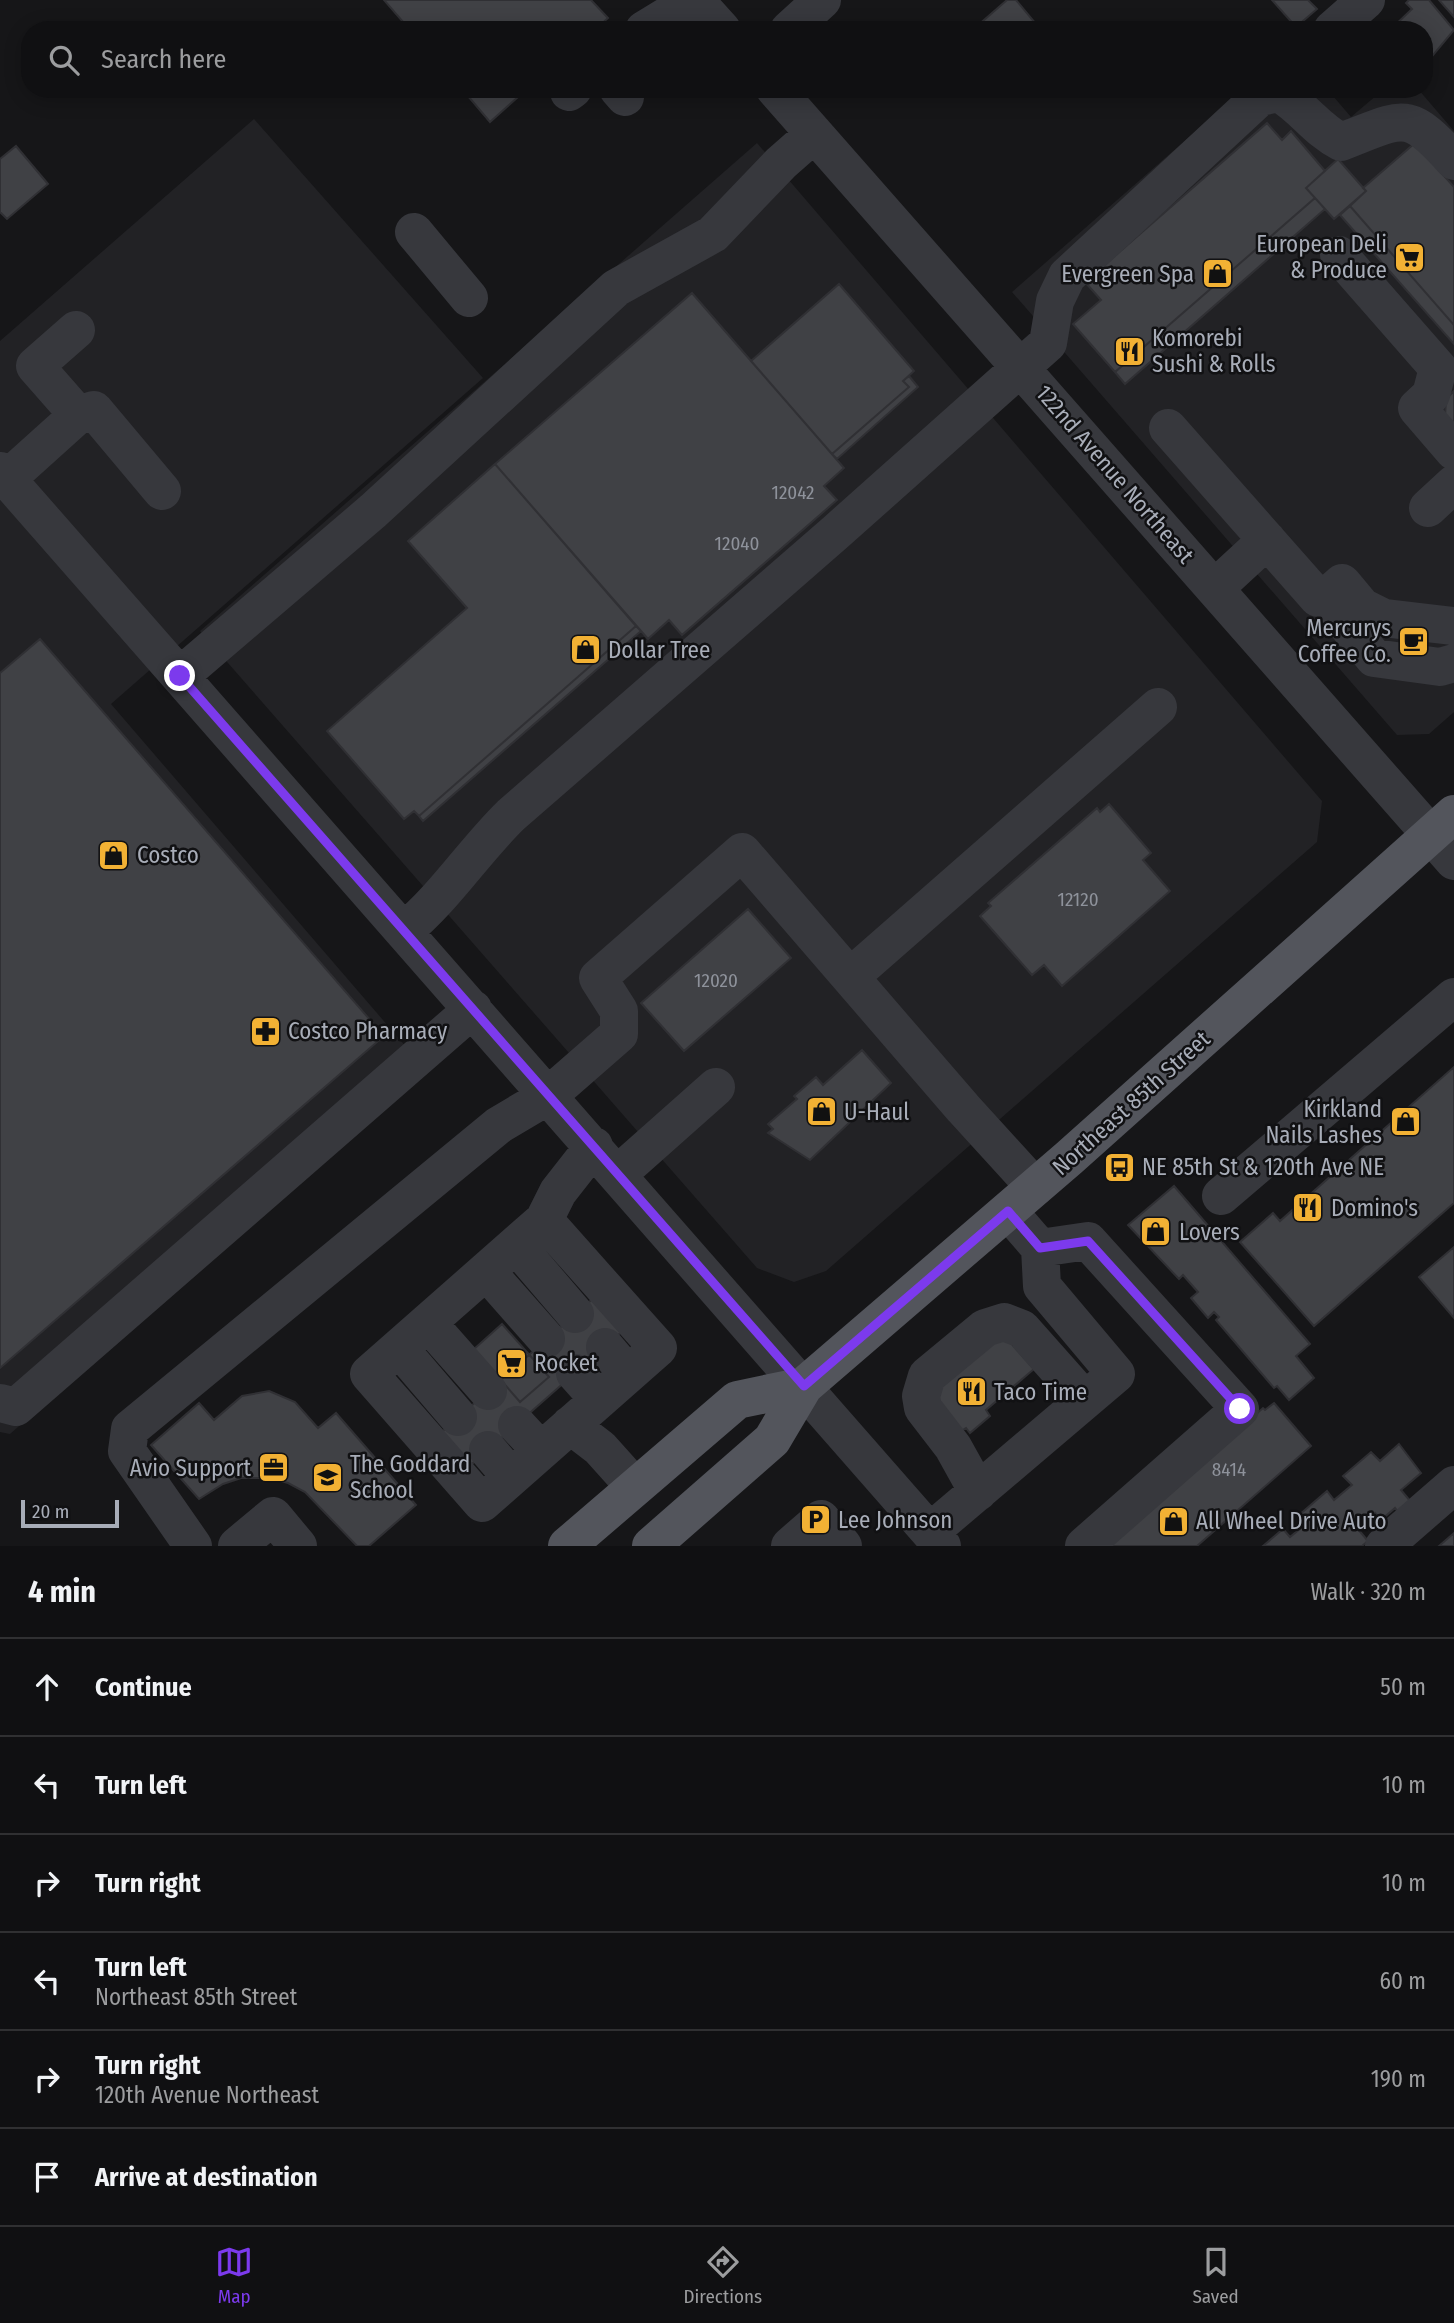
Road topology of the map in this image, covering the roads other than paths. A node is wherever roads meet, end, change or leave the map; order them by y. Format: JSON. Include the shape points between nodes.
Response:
{"nodes":[{"id":1,"x":694,"y":0,"type":"edge"},
{"id":2,"x":1366,"y":0,"type":"edge"},
{"id":3,"x":658,"y":21,"type":"edge"},
{"id":4,"x":714,"y":21,"type":"edge"},
{"id":5,"x":1342,"y":21,"type":"edge"},
{"id":6,"x":783,"y":98,"type":"edge"},
{"id":7,"x":1259,"y":98,"type":"edge"},
{"id":8,"x":1289,"y":98,"type":"edge"},
{"id":9,"x":814,"y":134,"type":"junction"},
{"id":10,"x":1454,"y":161,"type":"edge"},
{"id":11,"x":414,"y":232,"type":"dead end"},
{"id":12,"x":1339,"y":255,"type":"dead end"},
{"id":13,"x":469,"y":298,"type":"dead end"},
{"id":14,"x":76,"y":330,"type":"dead end"},
{"id":15,"x":1021,"y":367,"type":"junction"},
{"id":16,"x":78,"y":415,"type":"junction"},
{"id":17,"x":1168,"y":428,"type":"dead end"},
{"id":18,"x":1454,"y":451,"type":"edge"},
{"id":19,"x":3,"y":475,"type":"edge"},
{"id":20,"x":162,"y":491,"type":"dead end"},
{"id":21,"x":1267,"y":540,"type":"junction"},
{"id":22,"x":1215,"y":588,"type":"junction"},
{"id":23,"x":1333,"y":590,"type":"junction"},
{"id":24,"x":1454,"y":626,"type":"edge"},
{"id":25,"x":1454,"y":663,"type":"edge"},
{"id":26,"x":180,"y":676,"type":"junction"},
{"id":27,"x":1158,"y":707,"type":"dead end"},
{"id":28,"x":1447,"y":836,"type":"edge"},
{"id":29,"x":405,"y":930,"type":"junction"},
{"id":30,"x":850,"y":977,"type":"junction"},
{"id":31,"x":1454,"y":997,"type":"edge"},
{"id":32,"x":473,"y":1009,"type":"junction"},
{"id":33,"x":716,"y":1087,"type":"dead end"},
{"id":34,"x":548,"y":1096,"type":"junction"},
{"id":35,"x":606,"y":1160,"type":"junction"},
{"id":36,"x":1221,"y":1196,"type":"dead end"},
{"id":37,"x":1022,"y":1199,"type":"junction"},
{"id":38,"x":544,"y":1220,"type":"junction"},
{"id":39,"x":516,"y":1245,"type":"junction"},
{"id":40,"x":1040,"y":1248,"type":"junction"},
{"id":41,"x":486,"y":1271,"type":"junction"},
{"id":42,"x":575,"y":1314,"type":"dead end"},
{"id":43,"x":428,"y":1323,"type":"junction"},
{"id":44,"x":546,"y":1339,"type":"dead end"},
{"id":45,"x":399,"y":1349,"type":"junction"},
{"id":46,"x":804,"y":1386,"type":"junction"},
{"id":47,"x":488,"y":1391,"type":"dead end"},
{"id":48,"x":1085,"y":1400,"type":"junction"},
{"id":49,"x":0,"y":1404,"type":"edge"},
{"id":50,"x":458,"y":1417,"type":"dead end"},
{"id":51,"x":570,"y":1425,"type":"junction"},
{"id":52,"x":1454,"y":1485,"type":"edge"},
{"id":53,"x":635,"y":1487,"type":"junction"},
{"id":54,"x":978,"y":1492,"type":"junction"},
{"id":55,"x":936,"y":1539,"type":"edge"},
{"id":56,"x":193,"y":1546,"type":"edge"},
{"id":57,"x":237,"y":1546,"type":"edge"},
{"id":58,"x":298,"y":1546,"type":"edge"},
{"id":59,"x":567,"y":1546,"type":"edge"},
{"id":60,"x":608,"y":1546,"type":"edge"},
{"id":61,"x":651,"y":1546,"type":"edge"},
{"id":62,"x":790,"y":1546,"type":"edge"},
{"id":63,"x":843,"y":1546,"type":"edge"},
{"id":64,"x":1084,"y":1546,"type":"edge"},
{"id":65,"x":1384,"y":1546,"type":"edge"}],
"edges":[{"from":1,"to":3,"type":"street"},
{"from":1,"to":4,"type":"street"},
{"from":2,"to":5,"type":"street"},
{"from":6,"to":9,"type":"street","name":"122nd Avenue Northeast"},
{"from":7,"to":15,"type":"street","via":[[1067,276],[1055,301],[1048,342]]},
{"from":8,"to":10,"type":"street","via":[[1341,142],[1389,124],[1410,122],[1426,129]]},
{"from":9,"to":15,"type":"street","name":"122nd Avenue Northeast"},
{"from":9,"to":26,"type":"street","via":[[713,234],[616,288],[373,511]]},
{"from":11,"to":13,"type":"street"},
{"from":12,"to":18,"type":"street","via":[[1438,368],[1431,395],[1417,408]]},
{"from":14,"to":16,"type":"street","via":[[35,366]]},
{"from":15,"to":22,"type":"street","name":"122nd Avenue Northeast"},
{"from":15,"to":29,"type":"street","via":[[511,815]]},
{"from":16,"to":19,"type":"street"},
{"from":16,"to":20,"type":"street","via":[[94,410]]},
{"from":17,"to":21,"type":"street"},
{"from":19,"to":26,"type":"street"},
{"from":21,"to":22,"type":"street"},
{"from":21,"to":23,"type":"street","via":[[1318,598]]},
{"from":22,"to":28,"type":"street","name":"122nd Avenue Northeast"},
{"from":23,"to":24,"type":"street","via":[[1384,618]]},
{"from":23,"to":25,"type":"street","via":[[1374,658],[1440,667]]},
{"from":26,"to":29,"type":"street"},
{"from":27,"to":30,"type":"street"},
{"from":28,"to":37,"type":"main road","name":"Northeast 85th Street"},
{"from":29,"to":32,"type":"street"},
{"from":30,"to":34,"type":"street","via":[[742,852],[598,978],[619,1011],[619,1034]]},
{"from":30,"to":37,"type":"street"},
{"from":31,"to":36,"type":"street"},
{"from":32,"to":34,"type":"street"},
{"from":32,"to":49,"type":"street","via":[[26,1399],[16,1406]]},
{"from":33,"to":35,"type":"street"},
{"from":34,"to":35,"type":"street"},
{"from":34,"to":56,"type":"street","via":[[499,1125],[130,1429],[127,1451]]},
{"from":35,"to":38,"type":"street","via":[[558,1192]]},
{"from":35,"to":46,"type":"street"},
{"from":37,"to":40,"type":"street"},
{"from":37,"to":46,"type":"main road","name":"Northeast 85th Street"},
{"from":38,"to":39,"type":"street"},
{"from":38,"to":51,"type":"street","via":[[658,1348],[617,1361],[587,1386]]},
{"from":39,"to":41,"type":"street"},
{"from":39,"to":42,"type":"street"},
{"from":40,"to":48,"type":"street","via":[[1042,1286],[1116,1374]]},
{"from":40,"to":64,"type":"street","via":[[1088,1241],[1240,1409]]},
{"from":41,"to":43,"type":"street"},
{"from":41,"to":44,"type":"street"},
{"from":43,"to":45,"type":"street"},
{"from":43,"to":47,"type":"street"},
{"from":45,"to":50,"type":"street"},
{"from":45,"to":51,"type":"street","via":[[369,1374],[482,1503],[500,1463],[529,1438]]},
{"from":46,"to":53,"type":"main road","name":"Northeast 85th Street","via":[[737,1400]]},
{"from":46,"to":55,"type":"street"},
{"from":46,"to":60,"type":"main road","via":[[738,1432]]},
{"from":46,"to":61,"type":"main road","name":"Northeast 85th Street","via":[[772,1440]]},
{"from":48,"to":54,"type":"street"},
{"from":48,"to":54,"type":"street","via":[[1022,1329],[1004,1322],[985,1328],[927,1376],[923,1408],[953,1447]]},
{"from":51,"to":53,"type":"street","via":[[600,1448]]},
{"from":52,"to":65,"type":"street"},
{"from":53,"to":59,"type":"main road","name":"Northeast 85th Street"},
{"from":54,"to":55,"type":"street"},
{"from":57,"to":58,"type":"street","via":[[272,1516]]},
{"from":62,"to":63,"type":"street","via":[[821,1519]]}]}
